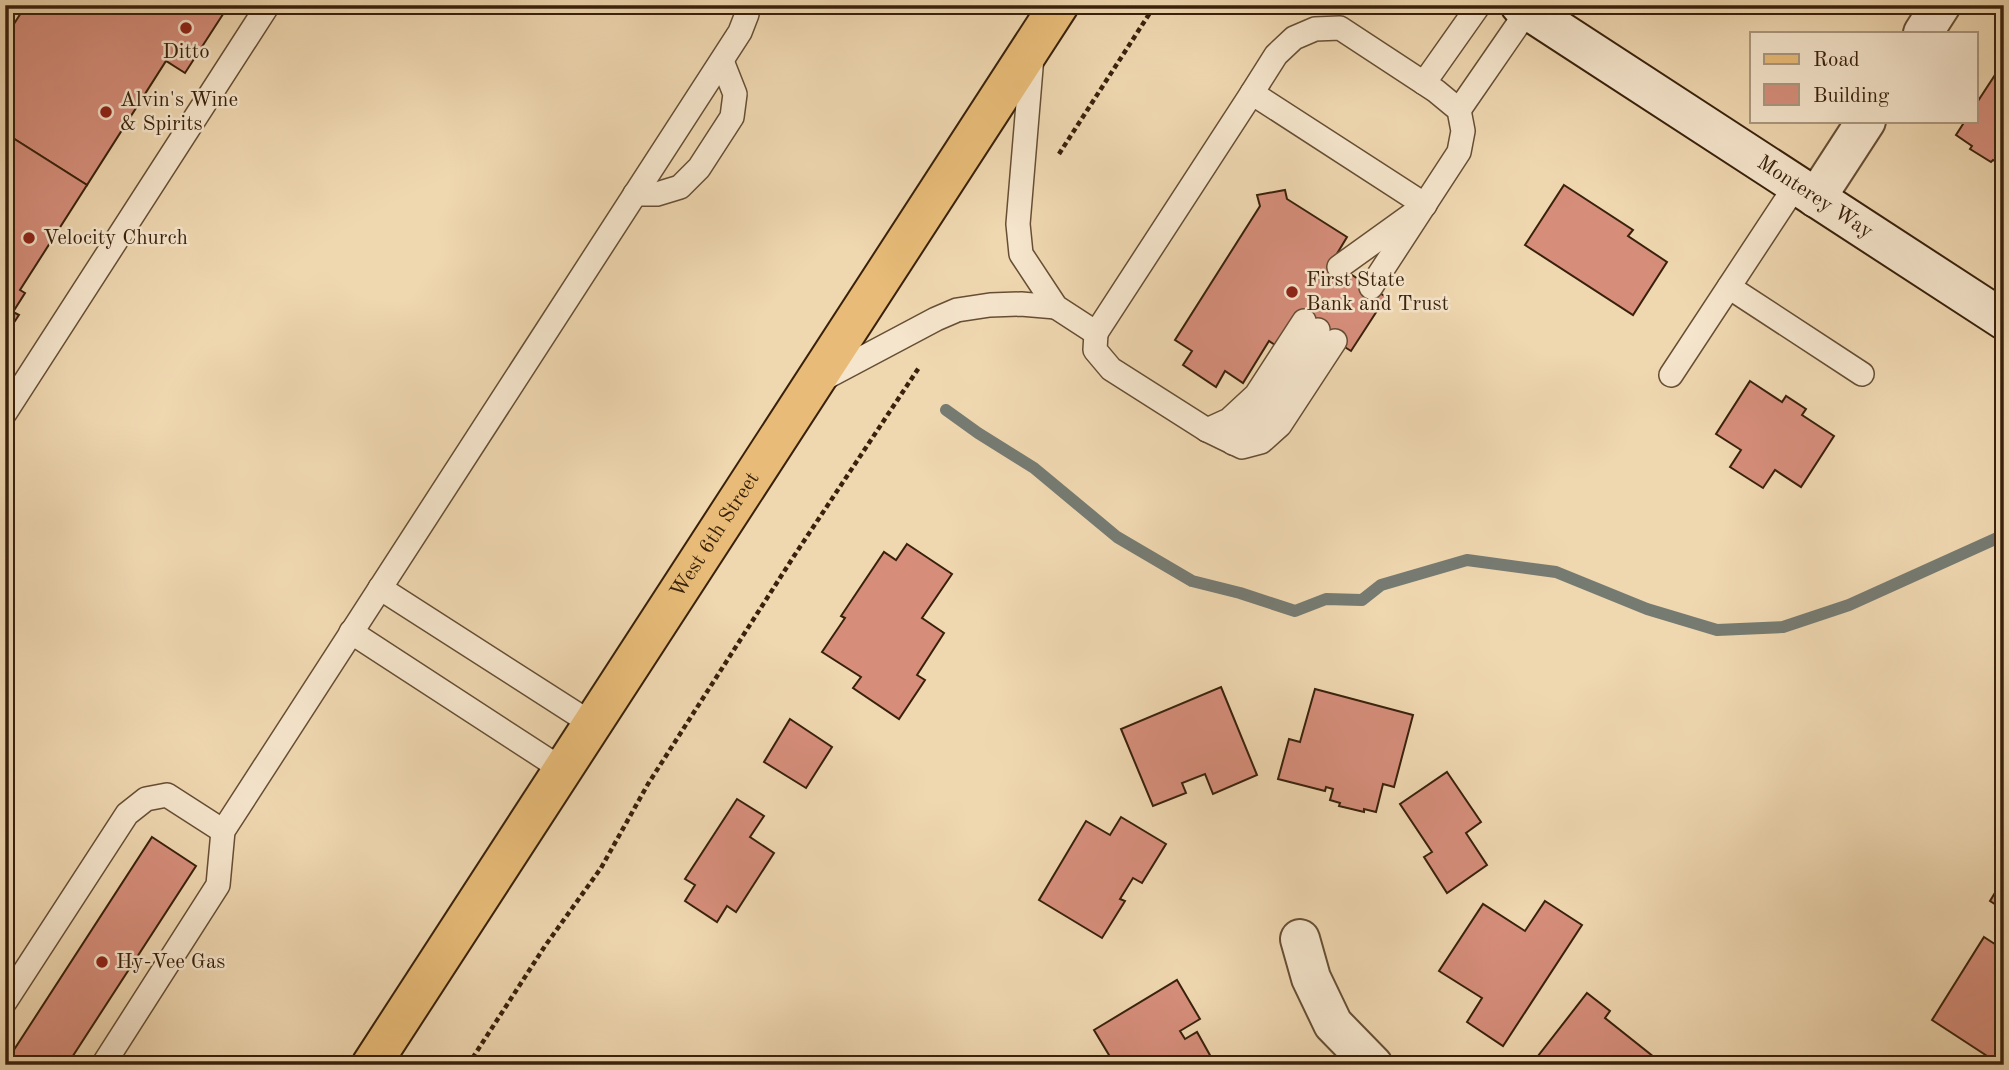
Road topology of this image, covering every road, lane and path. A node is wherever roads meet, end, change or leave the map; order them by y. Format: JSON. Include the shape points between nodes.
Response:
{"nodes":[{"id":1,"x":268,"y":5,"type":"edge"},
{"id":2,"x":757,"y":5,"type":"edge"},
{"id":3,"x":1059,"y":5,"type":"edge"},
{"id":4,"x":1155,"y":5,"type":"edge"},
{"id":5,"x":1479,"y":5,"type":"edge"},
{"id":6,"x":1941,"y":5,"type":"edge"},
{"id":7,"x":747,"y":6,"type":"edge"},
{"id":8,"x":1524,"y":8,"type":"edge"},
{"id":9,"x":1924,"y":32,"type":"edge"},
{"id":10,"x":1033,"y":45,"type":"junction"},
{"id":11,"x":722,"y":61,"type":"junction"},
{"id":12,"x":1424,"y":83,"type":"junction"},
{"id":13,"x":1252,"y":93,"type":"junction"},
{"id":14,"x":1459,"y":110,"type":"junction"},
{"id":15,"x":1865,"y":122,"type":"edge"},
{"id":16,"x":1057,"y":156,"type":"dead end"},
{"id":17,"x":1806,"y":191,"type":"junction"},
{"id":18,"x":635,"y":194,"type":"junction"},
{"id":19,"x":1425,"y":205,"type":"junction"},
{"id":20,"x":1728,"y":287,"type":"junction"},
{"id":21,"x":1056,"y":307,"type":"junction"},
{"id":22,"x":2004,"y":320,"type":"edge"},
{"id":23,"x":1096,"y":333,"type":"junction"},
{"id":24,"x":920,"y":366,"type":"dead end"},
{"id":25,"x":1862,"y":374,"type":"dead end"},
{"id":26,"x":1671,"y":375,"type":"dead end"},
{"id":27,"x":813,"y":384,"type":"junction"},
{"id":28,"x":5,"y":413,"type":"edge"},
{"id":29,"x":1207,"y":430,"type":"junction"},
{"id":30,"x":380,"y":588,"type":"junction"},
{"id":31,"x":351,"y":632,"type":"junction"},
{"id":32,"x":593,"y":724,"type":"junction"},
{"id":33,"x":563,"y":770,"type":"junction"},
{"id":34,"x":223,"y":831,"type":"junction"},
{"id":35,"x":1300,"y":939,"type":"dead end"},
{"id":36,"x":5,"y":1002,"type":"edge"},
{"id":37,"x":103,"y":1065,"type":"edge"},
{"id":38,"x":371,"y":1065,"type":"edge"},
{"id":39,"x":468,"y":1065,"type":"edge"},
{"id":40,"x":1373,"y":1065,"type":"edge"}],
"edges":[{"from":1,"to":28,"type":"lane"},
{"from":2,"to":7,"type":"lane"},
{"from":3,"to":10,"type":"main road","name":"West 6th Street"},
{"from":4,"to":16,"type":"path"},
{"from":5,"to":12,"type":"lane"},
{"from":6,"to":9,"type":"street"},
{"from":7,"to":11,"type":"lane","via":[[740,32]]},
{"from":8,"to":14,"type":"lane"},
{"from":8,"to":17,"type":"street","name":"Monterey Way"},
{"from":10,"to":21,"type":"lane","via":[[1018,224],[1021,254]]},
{"from":10,"to":27,"type":"main road","name":"West 6th Street"},
{"from":11,"to":18,"type":"lane"},
{"from":11,"to":18,"type":"lane","via":[[735,94],[733,117],[699,168],[680,187]]},
{"from":12,"to":13,"type":"lane","via":[[1340,28],[1315,29],[1294,37],[1276,55]]},
{"from":12,"to":14,"type":"lane"},
{"from":13,"to":19,"type":"lane"},
{"from":13,"to":23,"type":"lane"},
{"from":14,"to":19,"type":"lane","via":[[1463,131],[1459,152]]},
{"from":15,"to":17,"type":"street"},
{"from":17,"to":20,"type":"lane"},
{"from":17,"to":22,"type":"street","name":"Monterey Way"},
{"from":18,"to":30,"type":"lane"},
{"from":19,"to":19,"type":"lane","via":[[1354,277]]},
{"from":20,"to":25,"type":"lane"},
{"from":20,"to":26,"type":"lane"},
{"from":21,"to":23,"type":"lane"},
{"from":21,"to":27,"type":"lane","via":[[1021,304],[957,310]]},
{"from":23,"to":29,"type":"lane","via":[[1095,350],[1111,369]]},
{"from":24,"to":39,"type":"path","via":[[655,773],[601,868]]},
{"from":27,"to":32,"type":"main road","name":"West 6th Street"},
{"from":29,"to":29,"type":"lane","via":[[1229,420],[1319,331],[1280,425],[1261,442],[1242,447]]},
{"from":30,"to":31,"type":"lane"},
{"from":30,"to":32,"type":"lane"},
{"from":31,"to":33,"type":"lane"},
{"from":31,"to":34,"type":"lane"},
{"from":32,"to":33,"type":"main road","name":"West 6th Street"},
{"from":33,"to":38,"type":"main road","name":"West 6th Street"},
{"from":34,"to":36,"type":"lane","via":[[167,795],[146,799],[127,814]]},
{"from":34,"to":37,"type":"lane","via":[[218,885]]},
{"from":35,"to":40,"type":"street","via":[[1311,978],[1334,1024]]}]}
